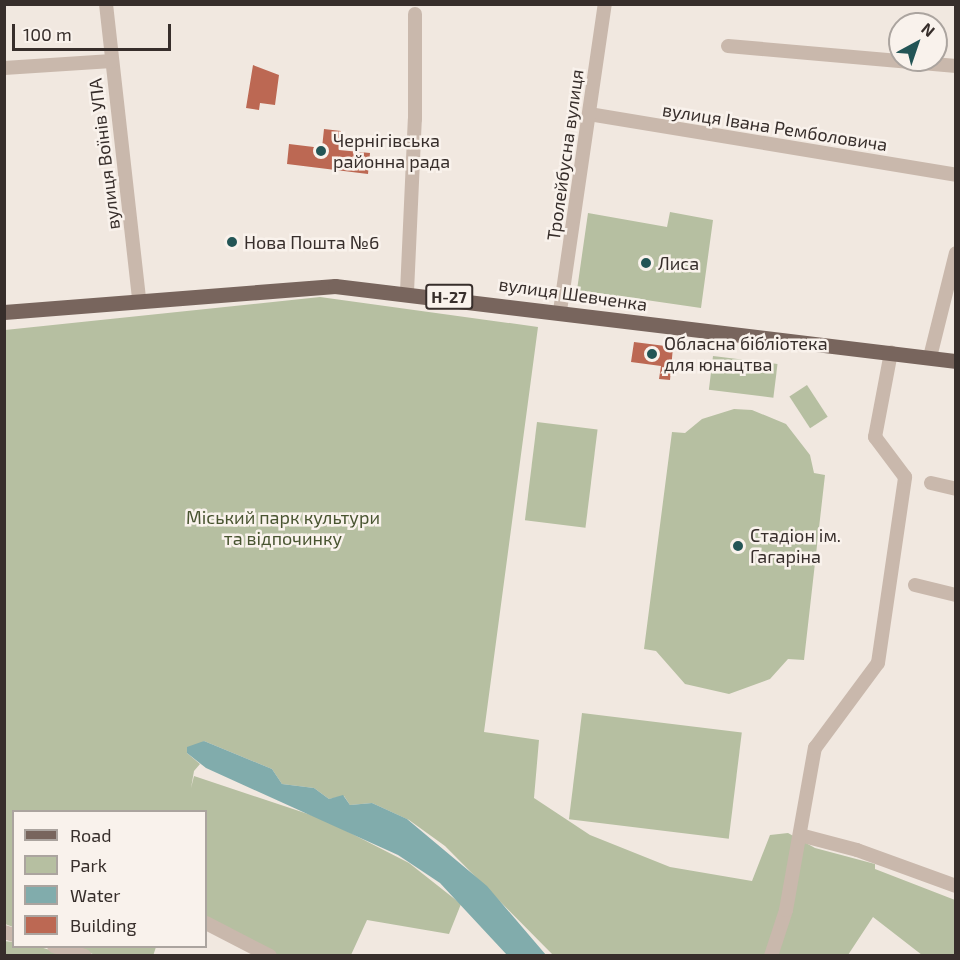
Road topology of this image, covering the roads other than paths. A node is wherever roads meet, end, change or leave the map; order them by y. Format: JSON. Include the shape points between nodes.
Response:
{"nodes":[{"id":1,"x":106,"y":4,"type":"edge"},
{"id":2,"x":605,"y":4,"type":"edge"},
{"id":3,"x":415,"y":14,"type":"dead end"},
{"id":4,"x":728,"y":46,"type":"dead end"},
{"id":5,"x":112,"y":61,"type":"junction"},
{"id":6,"x":956,"y":66,"type":"edge"},
{"id":7,"x":4,"y":68,"type":"edge"},
{"id":8,"x":590,"y":114,"type":"junction"},
{"id":9,"x":956,"y":175,"type":"edge"},
{"id":10,"x":956,"y":253,"type":"edge"},
{"id":11,"x":407,"y":292,"type":"junction"},
{"id":12,"x":139,"y":299,"type":"junction"},
{"id":13,"x":560,"y":311,"type":"junction"},
{"id":14,"x":4,"y":312,"type":"edge"},
{"id":15,"x":891,"y":352,"type":"junction"},
{"id":16,"x":930,"y":357,"type":"junction"},
{"id":17,"x":956,"y":361,"type":"edge"},
{"id":18,"x":931,"y":483,"type":"dead end"},
{"id":19,"x":956,"y":489,"type":"edge"},
{"id":20,"x":915,"y":585,"type":"dead end"},
{"id":21,"x":956,"y":595,"type":"edge"},
{"id":22,"x":800,"y":835,"type":"junction"},
{"id":23,"x":956,"y":886,"type":"edge"},
{"id":24,"x":207,"y":924,"type":"edge"},
{"id":25,"x":60,"y":948,"type":"edge"},
{"id":26,"x":84,"y":956,"type":"edge"},
{"id":27,"x":270,"y":956,"type":"edge"},
{"id":28,"x":771,"y":956,"type":"edge"}],
"edges":[{"from":1,"to":5,"type":"street","name":"вулиця Воїнів УПА"},
{"from":2,"to":8,"type":"street","name":"Тролейбусна вулиця"},
{"from":3,"to":11,"type":"street","via":[[416,119]]},
{"from":4,"to":6,"type":"street"},
{"from":5,"to":7,"type":"street"},
{"from":5,"to":12,"type":"street","name":"вулиця Воїнів УПА"},
{"from":8,"to":9,"type":"street","name":"вулиця Івана Ремболовича"},
{"from":8,"to":13,"type":"street","name":"Тролейбусна вулиця"},
{"from":10,"to":16,"type":"street"},
{"from":11,"to":12,"type":"main road","name":"вулиця Шевченка","number":"Н-27","via":[[335,286]]},
{"from":11,"to":13,"type":"main road","name":"вулиця Шевченка","number":"Н-27"},
{"from":12,"to":14,"type":"main road","name":"вулиця Шевченка","number":"Н-27"},
{"from":13,"to":15,"type":"main road","name":"вулиця Шевченка","number":"Н-27"},
{"from":15,"to":16,"type":"main road","name":"вулиця Шевченка","number":"Н-27"},
{"from":15,"to":22,"type":"street","via":[[875,437],[905,477],[878,663],[815,748]]},
{"from":16,"to":17,"type":"main road","name":"вулиця Шевченка","number":"Н-27"},
{"from":18,"to":19,"type":"street"},
{"from":20,"to":21,"type":"street"},
{"from":22,"to":23,"type":"street","via":[[892,861]]},
{"from":22,"to":28,"type":"street","via":[[786,910]]},
{"from":24,"to":27,"type":"street"},
{"from":25,"to":26,"type":"street"}]}
